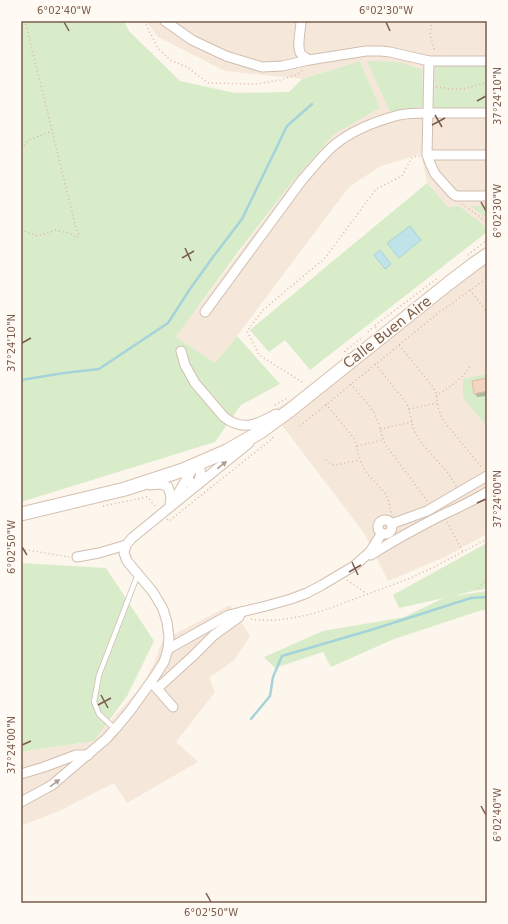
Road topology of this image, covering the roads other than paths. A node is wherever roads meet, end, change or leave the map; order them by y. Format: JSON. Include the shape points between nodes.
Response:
{"nodes":[{"id":1,"x":165,"y":21,"type":"edge"},
{"id":2,"x":300,"y":21,"type":"edge"},
{"id":3,"x":310,"y":60,"type":"junction"},
{"id":4,"x":433,"y":61,"type":"junction"},
{"id":5,"x":487,"y":61,"type":"edge"},
{"id":6,"x":428,"y":113,"type":"junction"},
{"id":7,"x":487,"y":113,"type":"edge"},
{"id":8,"x":427,"y":155,"type":"junction"},
{"id":9,"x":487,"y":155,"type":"edge"},
{"id":10,"x":487,"y":196,"type":"edge"},
{"id":11,"x":487,"y":255,"type":"edge"},
{"id":12,"x":205,"y":312,"type":"dead end"},
{"id":13,"x":181,"y":351,"type":"dead end"},
{"id":14,"x":317,"y":389,"type":"junction"},
{"id":15,"x":289,"y":411,"type":"junction"},
{"id":16,"x":260,"y":432,"type":"junction"},
{"id":17,"x":198,"y":463,"type":"junction"},
{"id":18,"x":485,"y":472,"type":"edge"},
{"id":19,"x":188,"y":478,"type":"junction"},
{"id":20,"x":197,"y":485,"type":"junction"},
{"id":21,"x":125,"y":489,"type":"junction"},
{"id":22,"x":487,"y":492,"type":"edge"},
{"id":23,"x":90,"y":497,"type":"junction"},
{"id":24,"x":170,"y":507,"type":"junction"},
{"id":25,"x":21,"y":514,"type":"edge"},
{"id":26,"x":126,"y":545,"type":"junction"},
{"id":27,"x":77,"y":557,"type":"road end"},
{"id":28,"x":354,"y":566,"type":"junction"},
{"id":29,"x":138,"y":574,"type":"junction"},
{"id":30,"x":240,"y":614,"type":"junction"},
{"id":31,"x":168,"y":649,"type":"junction"},
{"id":32,"x":155,"y":684,"type":"junction"},
{"id":33,"x":173,"y":707,"type":"dead end"},
{"id":34,"x":115,"y":729,"type":"junction"},
{"id":35,"x":88,"y":754,"type":"junction"},
{"id":36,"x":21,"y":774,"type":"edge"},
{"id":37,"x":21,"y":802,"type":"edge"}],
"edges":[{"from":1,"to":3,"type":"street","via":[[192,40],[226,56],[262,67]]},
{"from":2,"to":3,"type":"street","via":[[299,49],[301,54]]},
{"from":3,"to":4,"type":"street","via":[[382,51]]},
{"from":4,"to":5,"type":"street"},
{"from":4,"to":6,"type":"street","via":[[428,86]]},
{"from":6,"to":7,"type":"street"},
{"from":6,"to":8,"type":"street"},
{"from":6,"to":12,"type":"street","via":[[399,115],[381,120],[349,135],[333,146],[302,180]]},
{"from":8,"to":9,"type":"street"},
{"from":8,"to":10,"type":"street","via":[[435,174],[456,196]]},
{"from":11,"to":14,"type":"main road","name":"Calle Buen Aire"},
{"from":13,"to":14,"type":"street","via":[[195,383],[224,417],[239,425],[258,423]]},
{"from":14,"to":15,"type":"main road","name":"Calle Buen Aire"},
{"from":15,"to":16,"type":"main road"},
{"from":15,"to":23,"type":"main road","via":[[238,439]]},
{"from":16,"to":17,"type":"main road","via":[[227,451]]},
{"from":20,"to":16,"type":"street","one_way":true},
{"from":17,"to":19,"type":"street"},
{"from":17,"to":20,"type":"street","via":[[202,471]]},
{"from":17,"to":21,"type":"main road"},
{"from":18,"to":28,"type":"street","via":[[460,492],[432,509],[392,524],[386,520],[380,522],[378,528],[382,533],[375,546]]},
{"from":19,"to":20,"type":"street","via":[[191,483]]},
{"from":19,"to":24,"type":"street"},
{"from":20,"to":24,"type":"street"},
{"from":21,"to":23,"type":"main road"},
{"from":21,"to":24,"type":"street","via":[[161,484],[168,487],[171,496]]},
{"from":22,"to":28,"type":"street","via":[[394,540]]},
{"from":23,"to":25,"type":"main road"},
{"from":24,"to":26,"type":"street"},
{"from":26,"to":27,"type":"street"},
{"from":26,"to":29,"type":"street","via":[[125,556],[129,565]]},
{"from":28,"to":30,"type":"street","via":[[307,593]]},
{"from":29,"to":31,"type":"street","via":[[154,592],[163,609],[169,637]]},
{"from":29,"to":34,"type":"lane","via":[[99,675],[94,702],[99,714]]},
{"from":30,"to":31,"type":"street","via":[[218,620]]},
{"from":30,"to":32,"type":"street","via":[[193,656]]},
{"from":31,"to":32,"type":"street"},
{"from":32,"to":33,"type":"street"},
{"from":32,"to":34,"type":"street"},
{"from":34,"to":35,"type":"street"},
{"from":35,"to":36,"type":"street","via":[[76,755]]},
{"from":37,"to":35,"type":"street","one_way":true,"via":[[52,785]]}]}
